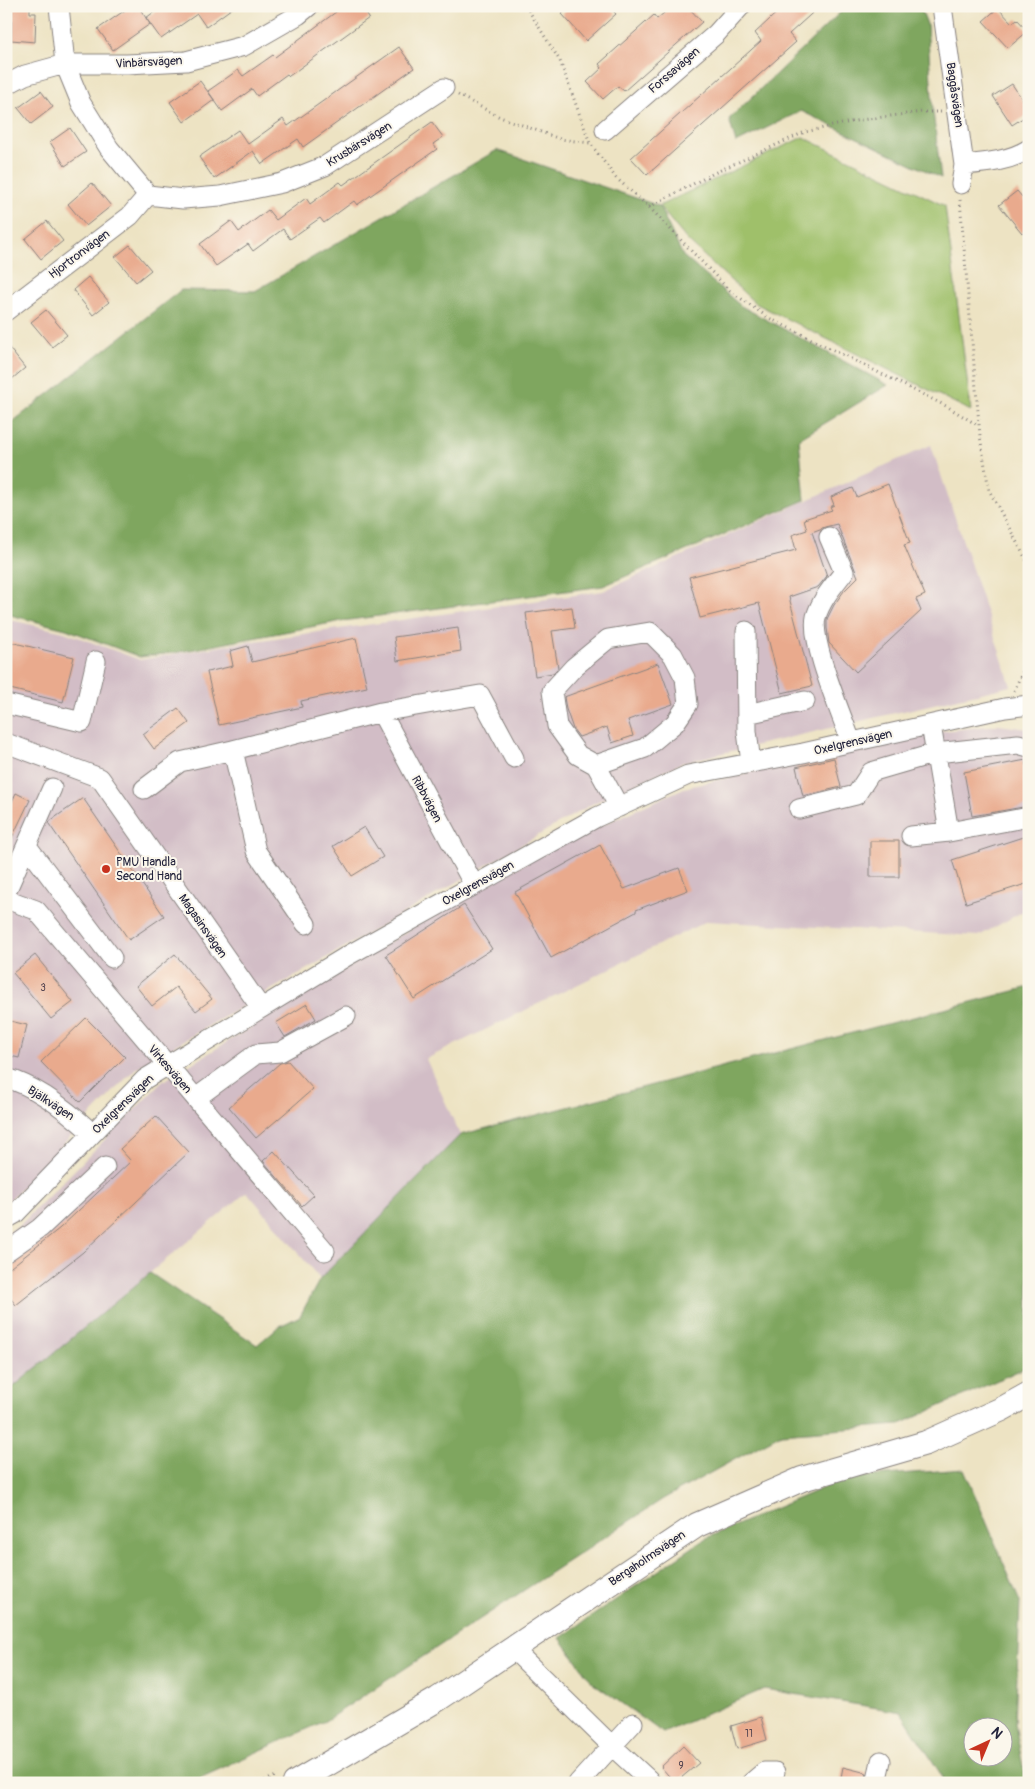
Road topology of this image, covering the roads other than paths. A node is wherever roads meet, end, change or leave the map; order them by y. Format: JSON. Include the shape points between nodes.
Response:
{"nodes":[{"id":1,"x":59,"y":6,"type":"edge"},
{"id":2,"x":309,"y":6,"type":"edge"},
{"id":3,"x":741,"y":6,"type":"edge"},
{"id":4,"x":942,"y":6,"type":"edge"},
{"id":5,"x":65,"y":64,"type":"junction"},
{"id":6,"x":6,"y":85,"type":"edge"},
{"id":7,"x":444,"y":88,"type":"road end"},
{"id":8,"x":605,"y":130,"type":"road end"},
{"id":9,"x":1029,"y":149,"type":"edge"},
{"id":10,"x":964,"y":165,"type":"junction"},
{"id":11,"x":961,"y":184,"type":"road end"},
{"id":12,"x":148,"y":195,"type":"junction"},
{"id":13,"x":6,"y":311,"type":"edge"},
{"id":14,"x":829,"y":537,"type":"dead end"},
{"id":15,"x":746,"y":631,"type":"dead end"},
{"id":16,"x":96,"y":661,"type":"dead end"},
{"id":17,"x":805,"y":701,"type":"dead end"},
{"id":18,"x":6,"y":704,"type":"edge"},
{"id":19,"x":1029,"y":705,"type":"edge"},
{"id":20,"x":381,"y":712,"type":"junction"},
{"id":21,"x":747,"y":714,"type":"junction"},
{"id":22,"x":931,"y":724,"type":"junction"},
{"id":23,"x":851,"y":742,"type":"junction"},
{"id":24,"x":6,"y":743,"type":"edge"},
{"id":25,"x":1029,"y":747,"type":"edge"},
{"id":26,"x":233,"y":750,"type":"junction"},
{"id":27,"x":936,"y":753,"type":"junction"},
{"id":28,"x":514,"y":758,"type":"dead end"},
{"id":29,"x":751,"y":763,"type":"junction"},
{"id":30,"x":596,"y":765,"type":"junction"},
{"id":31,"x":52,"y":788,"type":"dead end"},
{"id":32,"x":144,"y":789,"type":"dead end"},
{"id":33,"x":619,"y":807,"type":"junction"},
{"id":34,"x":799,"y":809,"type":"dead end"},
{"id":35,"x":1029,"y":816,"type":"edge"},
{"id":36,"x":949,"y":832,"type":"junction"},
{"id":37,"x":911,"y":836,"type":"dead end"},
{"id":38,"x":26,"y":846,"type":"junction"},
{"id":39,"x":474,"y":885,"type":"junction"},
{"id":40,"x":6,"y":892,"type":"edge"},
{"id":41,"x":6,"y":899,"type":"edge"},
{"id":42,"x":306,"y":924,"type":"dead end"},
{"id":43,"x":112,"y":958,"type":"dead end"},
{"id":44,"x":261,"y":1008,"type":"junction"},
{"id":45,"x":346,"y":1016,"type":"dead end"},
{"id":46,"x":167,"y":1066,"type":"junction"},
{"id":47,"x":6,"y":1078,"type":"edge"},
{"id":48,"x":196,"y":1098,"type":"junction"},
{"id":49,"x":92,"y":1133,"type":"junction"},
{"id":50,"x":105,"y":1167,"type":"dead end"},
{"id":51,"x":6,"y":1219,"type":"edge"},
{"id":52,"x":325,"y":1251,"type":"dead end"},
{"id":53,"x":6,"y":1252,"type":"edge"},
{"id":54,"x":1029,"y":1394,"type":"edge"},
{"id":55,"x":513,"y":1649,"type":"junction"},
{"id":56,"x":633,"y":1723,"type":"dead end"},
{"id":57,"x":612,"y":1746,"type":"junction"},
{"id":58,"x":881,"y":1761,"type":"dead end"},
{"id":59,"x":775,"y":1772,"type":"dead end"},
{"id":60,"x":295,"y":1783,"type":"edge"},
{"id":61,"x":578,"y":1783,"type":"edge"},
{"id":62,"x":646,"y":1783,"type":"edge"},
{"id":63,"x":751,"y":1783,"type":"edge"},
{"id":64,"x":876,"y":1783,"type":"edge"}],
"edges":[{"from":1,"to":5,"type":"street"},
{"from":2,"to":5,"type":"street","name":"Vinbärsvägen","via":[[244,46],[186,61]]},
{"from":3,"to":8,"type":"street","name":"Forssavägen","via":[[716,34]]},
{"from":4,"to":10,"type":"street","name":"Baggåsvägen"},
{"from":5,"to":6,"type":"street","via":[[25,75]]},
{"from":5,"to":12,"type":"street","via":[[81,103],[109,148]]},
{"from":7,"to":12,"type":"street","name":"Krusbärsvägen","via":[[325,166],[282,183],[220,196],[183,199]]},
{"from":9,"to":10,"type":"street","via":[[1019,155]]},
{"from":10,"to":11,"type":"street","name":"Baggåsvägen"},
{"from":12,"to":13,"type":"street","name":"Hjortronvägen","via":[[130,216]]},
{"from":14,"to":23,"type":"street","via":[[844,572],[825,598],[816,619],[818,649]]},
{"from":15,"to":21,"type":"street"},
{"from":16,"to":18,"type":"street","via":[[82,722]]},
{"from":17,"to":21,"type":"street"},
{"from":19,"to":22,"type":"street","name":"Oxelgrensvägen"},
{"from":20,"to":26,"type":"street"},
{"from":20,"to":28,"type":"street","via":[[480,695]]},
{"from":20,"to":39,"type":"street","name":"Ribbvägen"},
{"from":21,"to":29,"type":"street"},
{"from":22,"to":23,"type":"street","name":"Oxelgrensvägen"},
{"from":22,"to":27,"type":"street"},
{"from":23,"to":29,"type":"street","name":"Oxelgrensvägen"},
{"from":24,"to":44,"type":"street","name":"Magasinsvägen","via":[[100,778]]},
{"from":25,"to":27,"type":"street","via":[[1018,744]]},
{"from":26,"to":32,"type":"street","via":[[180,762]]},
{"from":26,"to":42,"type":"street","via":[[256,851]]},
{"from":27,"to":34,"type":"street","via":[[871,772],[856,795]]},
{"from":27,"to":36,"type":"street"},
{"from":29,"to":33,"type":"street","name":"Oxelgrensvägen","via":[[688,775]]},
{"from":30,"to":30,"type":"street","via":[[644,748],[675,723],[688,704],[685,678],[673,655],[650,632],[608,639],[574,667],[552,691],[557,726],[578,755]]},
{"from":30,"to":33,"type":"street"},
{"from":31,"to":38,"type":"street"},
{"from":33,"to":39,"type":"street","name":"Oxelgrensvägen"},
{"from":35,"to":36,"type":"street"},
{"from":36,"to":37,"type":"street"},
{"from":38,"to":40,"type":"street"},
{"from":38,"to":43,"type":"street"},
{"from":39,"to":44,"type":"street","name":"Oxelgrensvägen","via":[[346,956]]},
{"from":41,"to":46,"type":"street","name":"Virkesvägen","via":[[36,910]]},
{"from":44,"to":46,"type":"street","name":"Oxelgrensvägen"},
{"from":45,"to":48,"type":"street","via":[[280,1052],[256,1054]]},
{"from":46,"to":48,"type":"street","name":"Virkesvägen"},
{"from":46,"to":49,"type":"street","name":"Oxelgrensvägen","via":[[145,1079]]},
{"from":47,"to":49,"type":"street","name":"Bjälkvägen","via":[[17,1081],[66,1110]]},
{"from":48,"to":52,"type":"street","name":"Virkesvägen"},
{"from":49,"to":51,"type":"street","name":"Oxelgrensvägen","via":[[15,1214]]},
{"from":50,"to":53,"type":"street","via":[[40,1228]]},
{"from":54,"to":55,"type":"main road","name":"Bergaholmsvägen","via":[[926,1442],[802,1479],[697,1525]]},
{"from":55,"to":57,"type":"street"},
{"from":55,"to":60,"type":"main road","name":"Bergaholmsvägen","via":[[438,1699]]},
{"from":56,"to":57,"type":"street"},
{"from":57,"to":61,"type":"street"},
{"from":57,"to":62,"type":"street","via":[[649,1780]]},
{"from":58,"to":64,"type":"street"},
{"from":59,"to":63,"type":"street","via":[[764,1772]]}]}
